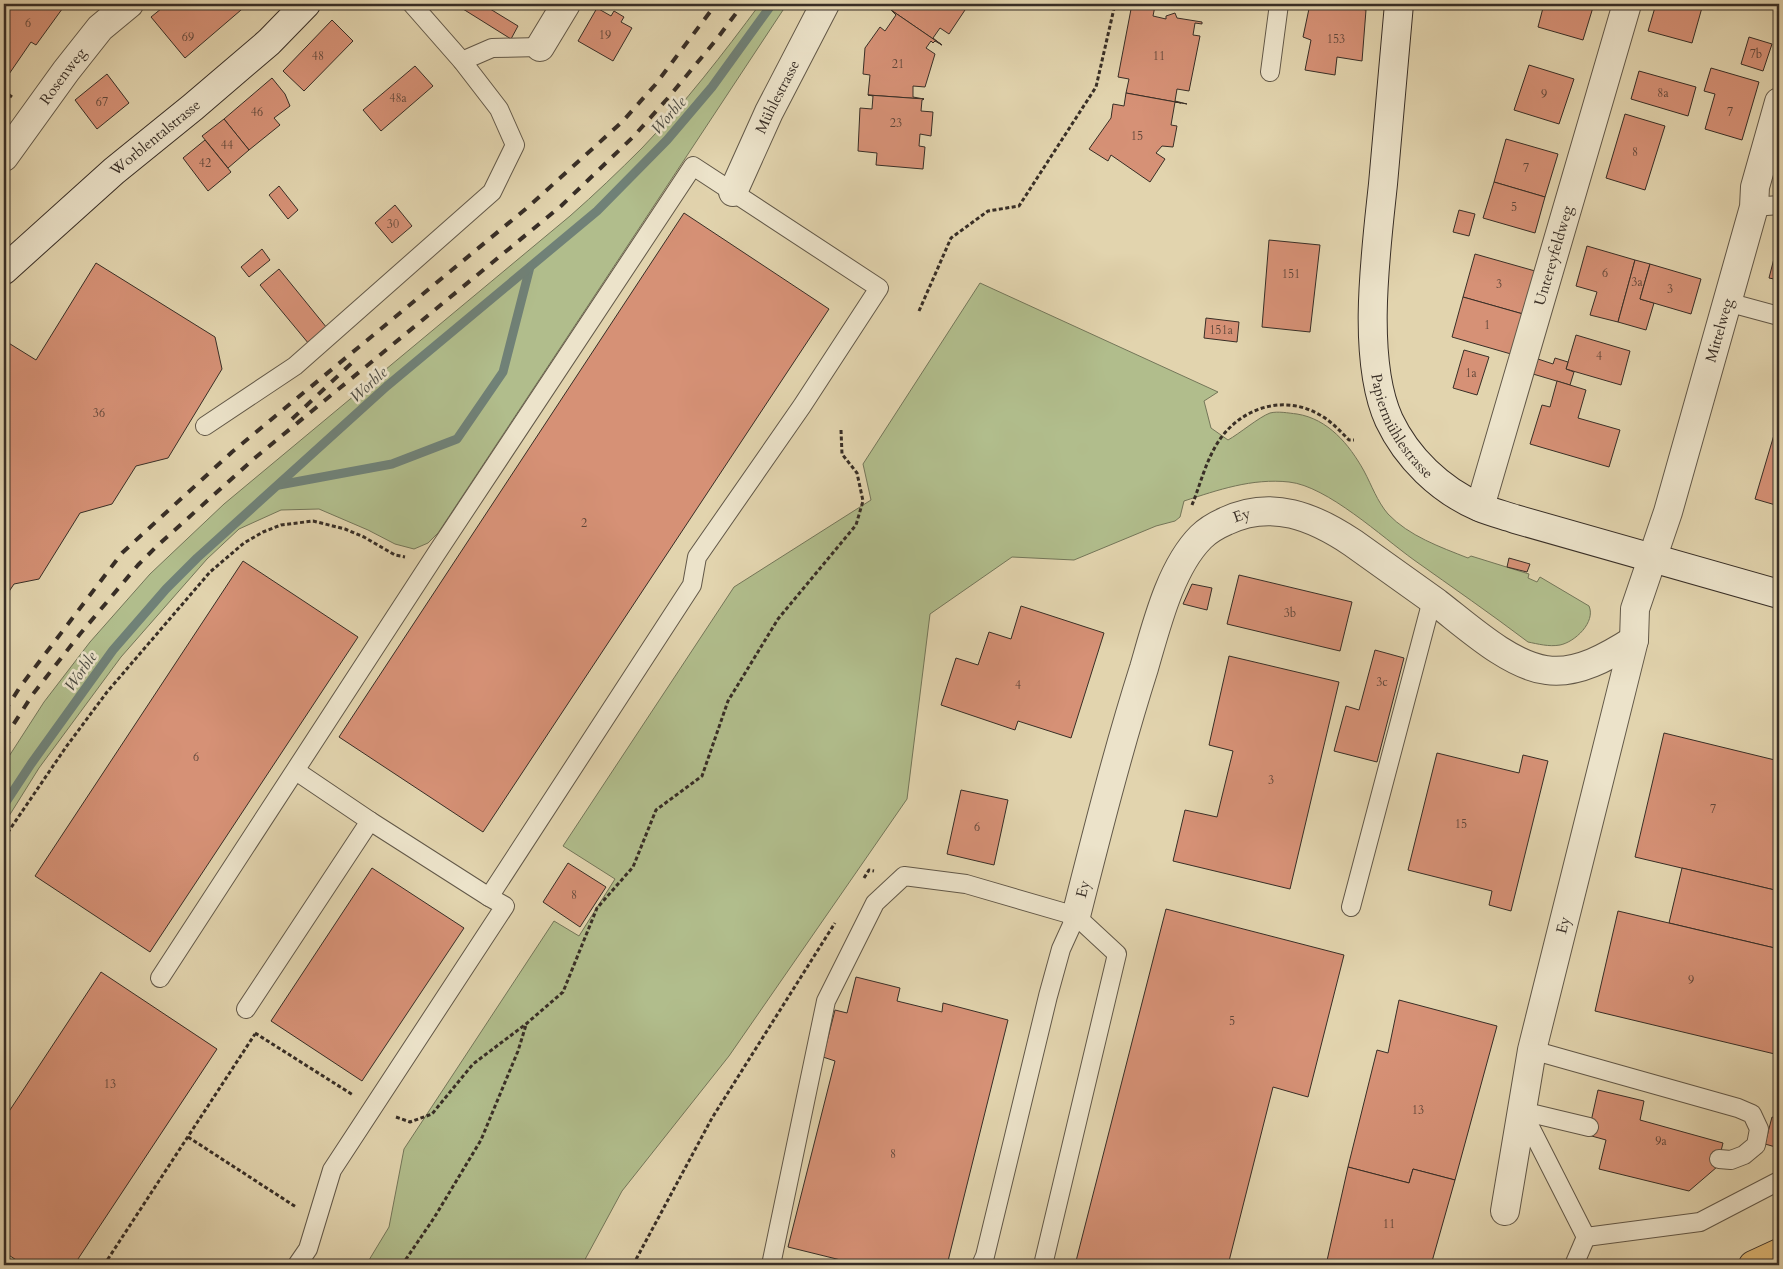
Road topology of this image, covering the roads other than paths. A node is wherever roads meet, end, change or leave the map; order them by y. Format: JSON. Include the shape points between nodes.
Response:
{"nodes":[{"id":1,"x":129,"y":4,"type":"edge"},
{"id":2,"x":306,"y":4,"type":"edge"},
{"id":3,"x":412,"y":4,"type":"edge"},
{"id":4,"x":566,"y":4,"type":"edge"},
{"id":5,"x":825,"y":4,"type":"edge"},
{"id":6,"x":1280,"y":4,"type":"edge"},
{"id":7,"x":1399,"y":4,"type":"edge"},
{"id":8,"x":1627,"y":4,"type":"edge"},
{"id":9,"x":540,"y":47,"type":"joint"},
{"id":10,"x":462,"y":61,"type":"junction"},
{"id":11,"x":1270,"y":72,"type":"dead end"},
{"id":12,"x":1779,"y":102,"type":"edge"},
{"id":13,"x":4,"y":157,"type":"edge"},
{"id":14,"x":733,"y":192,"type":"junction"},
{"id":15,"x":1767,"y":206,"type":"edge"},
{"id":16,"x":4,"y":270,"type":"edge"},
{"id":17,"x":1727,"y":302,"type":"junction"},
{"id":18,"x":1779,"y":316,"type":"edge"},
{"id":19,"x":204,"y":426,"type":"dead end"},
{"id":20,"x":1480,"y":507,"type":"junction"},
{"id":21,"x":1652,"y":558,"type":"junction"},
{"id":22,"x":1779,"y":594,"type":"edge"},
{"id":23,"x":1432,"y":600,"type":"junction"},
{"id":24,"x":1634,"y":640,"type":"junction"},
{"id":25,"x":296,"y":771,"type":"junction"},
{"id":26,"x":370,"y":821,"type":"junction"},
{"id":27,"x":489,"y":897,"type":"junction"},
{"id":28,"x":1351,"y":907,"type":"dead end"},
{"id":29,"x":1076,"y":916,"type":"junction"},
{"id":30,"x":160,"y":978,"type":"dead end"},
{"id":31,"x":246,"y":1009,"type":"road end"},
{"id":32,"x":1532,"y":1050,"type":"junction"},
{"id":33,"x":1522,"y":1110,"type":"junction"},
{"id":34,"x":1589,"y":1127,"type":"dead end"},
{"id":35,"x":1719,"y":1159,"type":"dead end"},
{"id":36,"x":1779,"y":1181,"type":"edge"},
{"id":37,"x":1505,"y":1211,"type":"dead end"},
{"id":38,"x":1586,"y":1237,"type":"junction"},
{"id":39,"x":1779,"y":1254,"type":"edge"},
{"id":40,"x":297,"y":1265,"type":"edge"},
{"id":41,"x":771,"y":1265,"type":"edge"},
{"id":42,"x":981,"y":1265,"type":"edge"},
{"id":43,"x":1043,"y":1265,"type":"edge"},
{"id":44,"x":1574,"y":1265,"type":"edge"},
{"id":45,"x":1753,"y":1265,"type":"edge"}],
"edges":[{"from":1,"to":13,"type":"street","name":"Rosenweg","via":[[100,28]]},
{"from":2,"to":16,"type":"street","name":"Worblentalstrasse","via":[[269,42],[114,171]]},
{"from":3,"to":10,"type":"lane"},
{"from":4,"to":9,"type":"street"},
{"from":5,"to":14,"type":"street","name":"Mühlestrasse","via":[[769,112]]},
{"from":6,"to":11,"type":"lane"},
{"from":7,"to":20,"type":"street","name":"Papiermühlestrasse","via":[[1375,264],[1374,322],[1380,392],[1389,420],[1414,458],[1439,483]]},
{"from":8,"to":20,"type":"street","name":"Untereyfeldweg"},
{"from":9,"to":10,"type":"lane","via":[[492,48]]},
{"from":10,"to":19,"type":"lane","via":[[499,109],[515,145],[492,192],[295,366]]},
{"from":12,"to":15,"type":"street","name":"Mittelweg","via":[[1755,186]]},
{"from":14,"to":25,"type":"lane","via":[[694,166]]},
{"from":14,"to":27,"type":"lane","via":[[879,288],[697,557],[692,585]]},
{"from":15,"to":17,"type":"street","name":"Mittelweg"},
{"from":17,"to":18,"type":"lane"},
{"from":17,"to":21,"type":"street","name":"Mittelweg"},
{"from":20,"to":21,"type":"street","name":"Papiermühlestrasse"},
{"from":21,"to":22,"type":"street","name":"Papiermühlestrasse"},
{"from":21,"to":24,"type":"street","name":"Ey","via":[[1635,609]]},
{"from":23,"to":24,"type":"street","name":"Ey","via":[[1513,658],[1529,667],[1547,671],[1572,669],[1608,656]]},
{"from":23,"to":28,"type":"lane"},
{"from":23,"to":29,"type":"street","name":"Ey","via":[[1331,528],[1296,514],[1272,510],[1247,513],[1217,525],[1202,536],[1179,567],[1161,610],[1106,797]]},
{"from":24,"to":32,"type":"street","name":"Ey"},
{"from":25,"to":26,"type":"lane"},
{"from":25,"to":30,"type":"lane"},
{"from":26,"to":27,"type":"lane"},
{"from":26,"to":31,"type":"lane"},
{"from":27,"to":40,"type":"lane","via":[[506,906],[332,1170],[308,1249]]},
{"from":29,"to":41,"type":"lane","via":[[966,884],[904,876],[875,904],[826,1001]]},
{"from":29,"to":42,"type":"lane","via":[[1061,949],[1048,996]]},
{"from":29,"to":43,"type":"lane","via":[[1117,954]]},
{"from":32,"to":33,"type":"street","name":"Ey"},
{"from":32,"to":35,"type":"lane","via":[[1752,1114],[1759,1129],[1756,1145],[1731,1160]]},
{"from":33,"to":34,"type":"lane"},
{"from":33,"to":37,"type":"street","name":"Ey"},
{"from":33,"to":38,"type":"lane"},
{"from":36,"to":38,"type":"lane","via":[[1700,1222]]},
{"from":38,"to":44,"type":"lane"},
{"from":39,"to":45,"type":"highway"}]}
